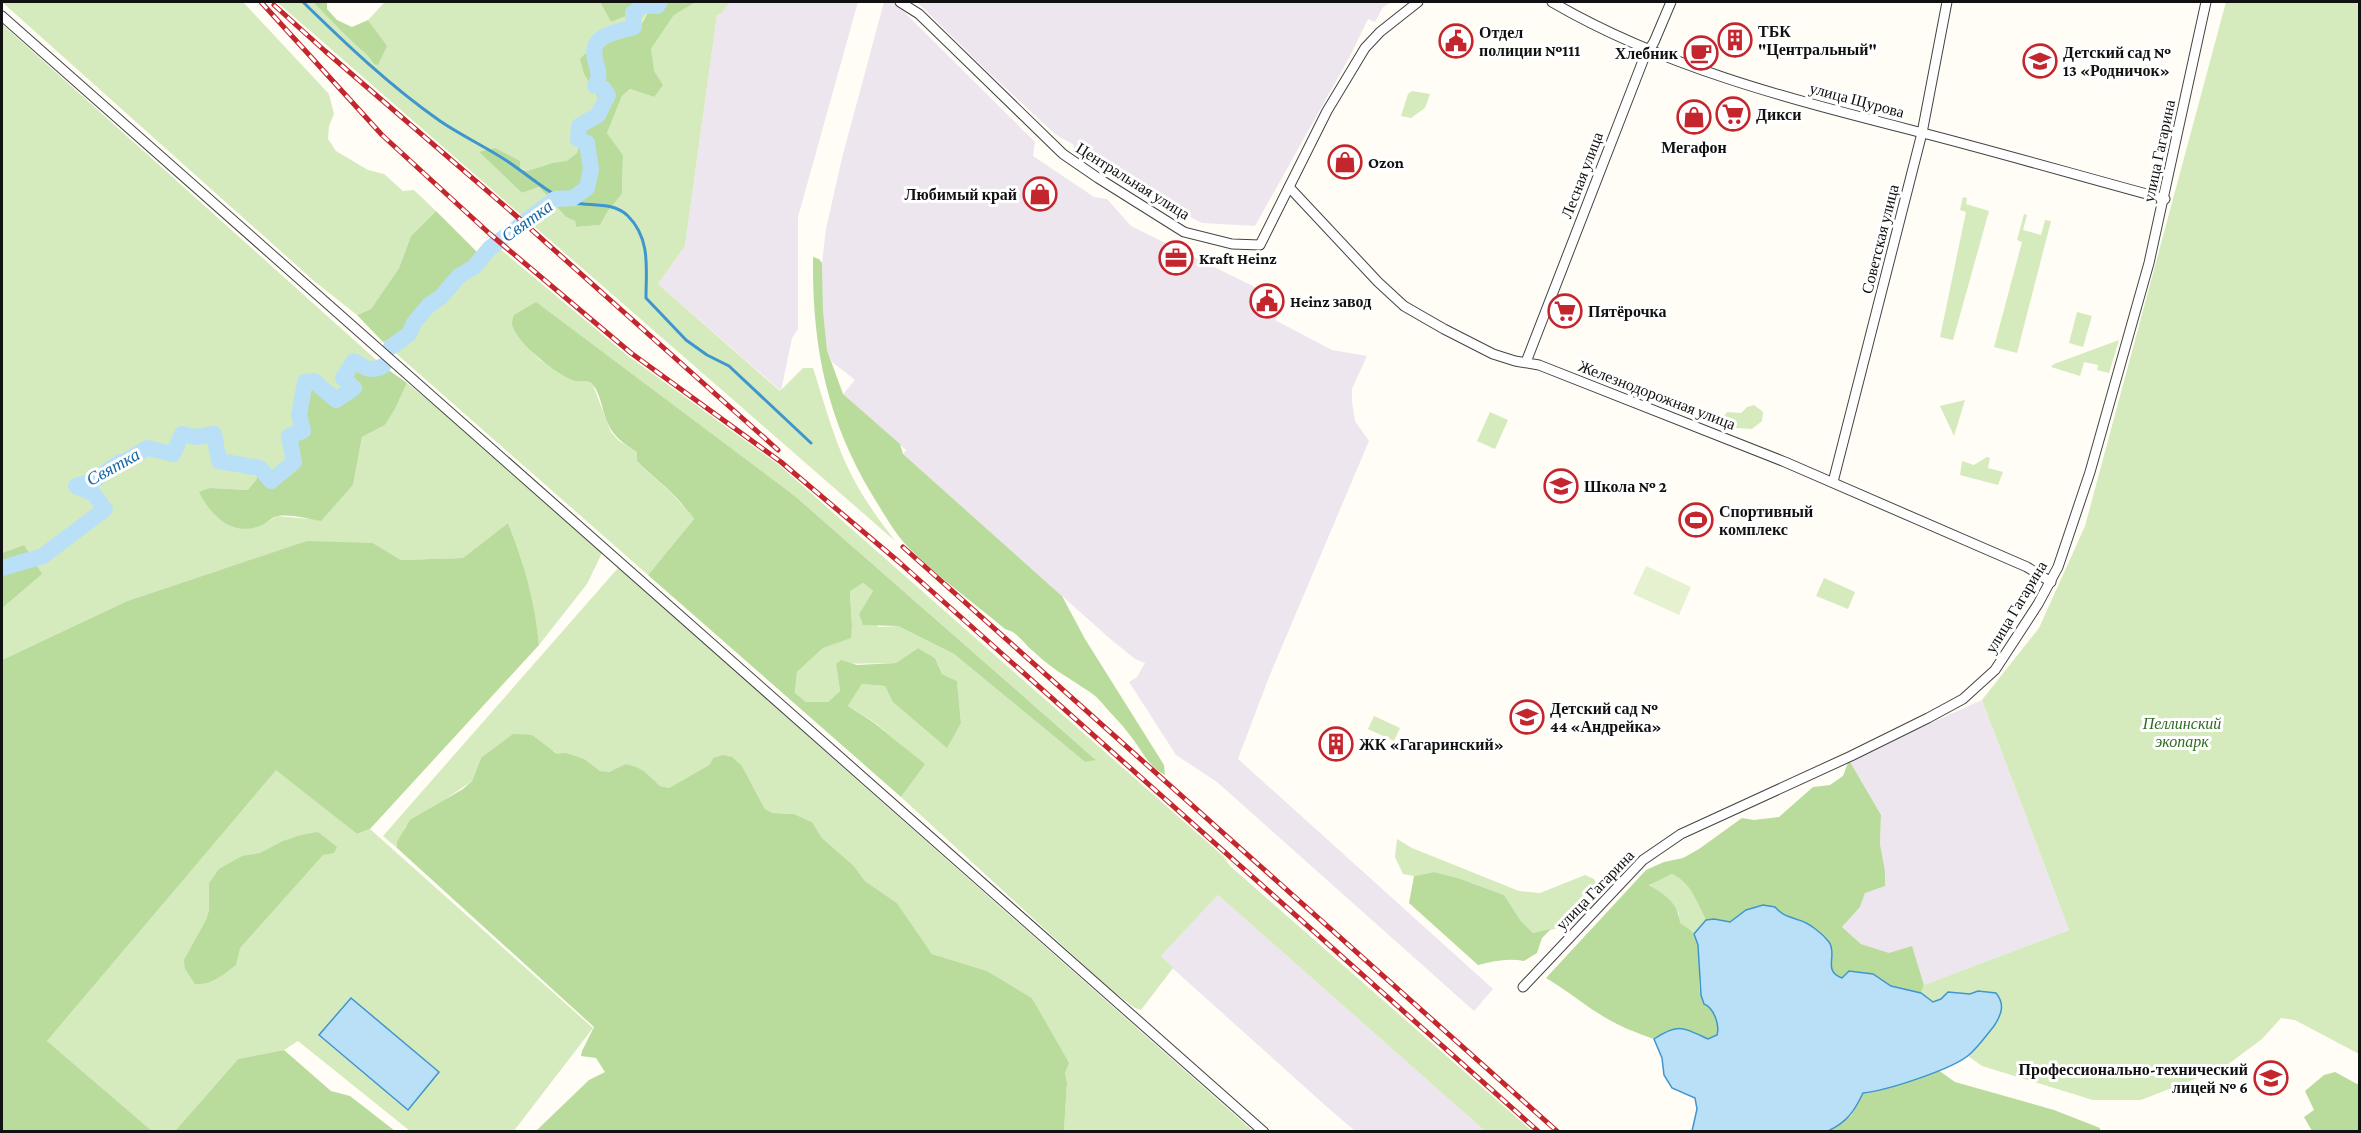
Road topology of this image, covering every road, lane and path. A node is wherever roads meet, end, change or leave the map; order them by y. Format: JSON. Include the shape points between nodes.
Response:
{"nodes":[{"id":1,"x":900,"y":2,"type":"edge"},
{"id":2,"x":1418,"y":2,"type":"edge"},
{"id":3,"x":1552,"y":2,"type":"edge"},
{"id":4,"x":1671,"y":2,"type":"edge"},
{"id":5,"x":1947,"y":2,"type":"edge"},
{"id":6,"x":2206,"y":2,"type":"edge"},
{"id":7,"x":2,"y":15,"type":"edge"},
{"id":8,"x":1650,"y":50,"type":"junction"},
{"id":9,"x":1922,"y":133,"type":"junction"},
{"id":10,"x":1289,"y":187,"type":"junction"},
{"id":11,"x":2165,"y":199,"type":"junction"},
{"id":12,"x":1526,"y":362,"type":"junction"},
{"id":13,"x":1833,"y":482,"type":"junction"},
{"id":14,"x":2051,"y":582,"type":"junction"},
{"id":15,"x":1523,"y":987,"type":"dead end"},
{"id":16,"x":1264,"y":1131,"type":"edge"}],
"edges":[{"from":1,"to":10,"type":"street","name":"Центральная улица","via":[[919,14],[1063,154],[1184,232],[1232,244],[1260,245]]},
{"from":2,"to":10,"type":"street","name":"Центральная улица","via":[[1365,48],[1326,111]]},
{"from":3,"to":8,"type":"street","name":"улица Щурова"},
{"from":4,"to":8,"type":"street","name":"Лесная улица"},
{"from":5,"to":9,"type":"street","name":"Советская улица"},
{"from":6,"to":11,"type":"street","name":"улица Гагарина"},
{"from":7,"to":16,"type":"street"},
{"from":8,"to":9,"type":"street","name":"улица Щурова","via":[[1826,109]]},
{"from":8,"to":12,"type":"street","name":"Лесная улица"},
{"from":9,"to":11,"type":"street","name":"улица Щурова"},
{"from":9,"to":13,"type":"street","name":"Советская улица"},
{"from":10,"to":12,"type":"street","name":"Железнодорожная улица","via":[[1404,306],[1493,354]]},
{"from":11,"to":14,"type":"street","name":"улица Гагарина","via":[[2111,402],[2066,549]]},
{"from":12,"to":13,"type":"street","name":"Железнодорожная улица"},
{"from":13,"to":14,"type":"street","name":"Железнодорожная улица","via":[[2027,567]]},
{"from":14,"to":15,"type":"street","name":"улица Гагарина","via":[[1995,670],[1975,691],[1851,756],[1681,834],[1643,860]]}]}
